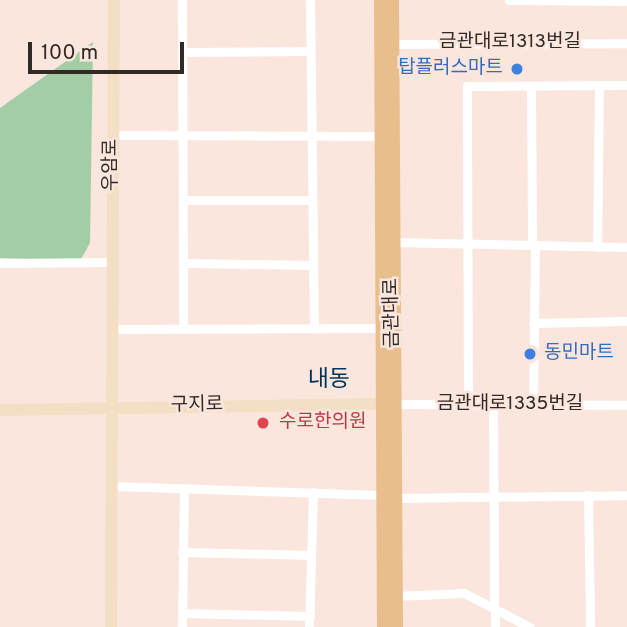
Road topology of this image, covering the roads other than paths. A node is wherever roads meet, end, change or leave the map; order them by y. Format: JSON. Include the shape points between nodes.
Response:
{"nodes":[{"id":1,"x":114,"y":0,"type":"edge"},
{"id":2,"x":182,"y":0,"type":"edge"},
{"id":3,"x":310,"y":0,"type":"edge"},
{"id":4,"x":381,"y":0,"type":"edge"},
{"id":5,"x":392,"y":0,"type":"edge"},
{"id":6,"x":509,"y":0,"type":"edge"},
{"id":7,"x":533,"y":0,"type":"edge"},
{"id":8,"x":598,"y":0,"type":"edge"},
{"id":9,"x":627,"y":1,"type":"edge"},
{"id":10,"x":627,"y":43,"type":"edge"},
{"id":11,"x":393,"y":44,"type":"junction"},
{"id":12,"x":310,"y":51,"type":"junction"},
{"id":13,"x":184,"y":52,"type":"junction"},
{"id":14,"x":599,"y":85,"type":"junction"},
{"id":15,"x":627,"y":85,"type":"edge"},
{"id":16,"x":531,"y":87,"type":"junction"},
{"id":17,"x":113,"y":135,"type":"junction"},
{"id":18,"x":312,"y":136,"type":"junction"},
{"id":19,"x":379,"y":136,"type":"junction"},
{"id":20,"x":184,"y":137,"type":"junction"},
{"id":21,"x":184,"y":200,"type":"junction"},
{"id":22,"x":312,"y":200,"type":"junction"},
{"id":23,"x":391,"y":242,"type":"junction"},
{"id":24,"x":468,"y":242,"type":"junction"},
{"id":25,"x":533,"y":245,"type":"junction"},
{"id":26,"x":597,"y":247,"type":"junction"},
{"id":27,"x":627,"y":247,"type":"edge"},
{"id":28,"x":112,"y":262,"type":"junction"},
{"id":29,"x":0,"y":263,"type":"edge"},
{"id":30,"x":185,"y":263,"type":"junction"},
{"id":31,"x":313,"y":265,"type":"junction"},
{"id":32,"x":627,"y":321,"type":"edge"},
{"id":33,"x":533,"y":323,"type":"junction"},
{"id":34,"x":183,"y":327,"type":"junction"},
{"id":35,"x":314,"y":327,"type":"junction"},
{"id":36,"x":380,"y":328,"type":"junction"},
{"id":37,"x":115,"y":329,"type":"junction"},
{"id":38,"x":386,"y":404,"type":"junction"},
{"id":39,"x":468,"y":404,"type":"junction"},
{"id":40,"x":493,"y":404,"type":"junction"},
{"id":41,"x":533,"y":405,"type":"junction"},
{"id":42,"x":627,"y":405,"type":"edge"},
{"id":43,"x":114,"y":407,"type":"junction"},
{"id":44,"x":0,"y":410,"type":"edge"},
{"id":45,"x":114,"y":486,"type":"junction"},
{"id":46,"x":184,"y":491,"type":"junction"},
{"id":47,"x":313,"y":492,"type":"junction"},
{"id":48,"x":493,"y":494,"type":"junction"},
{"id":49,"x":588,"y":495,"type":"junction"},
{"id":50,"x":627,"y":495,"type":"edge"},
{"id":51,"x":388,"y":496,"type":"junction"},
{"id":52,"x":182,"y":552,"type":"junction"},
{"id":53,"x":311,"y":555,"type":"junction"},
{"id":54,"x":395,"y":596,"type":"junction"},
{"id":55,"x":494,"y":608,"type":"junction"},
{"id":56,"x":182,"y":612,"type":"junction"},
{"id":57,"x":310,"y":616,"type":"junction"},
{"id":58,"x":111,"y":627,"type":"edge"},
{"id":59,"x":181,"y":627,"type":"edge"},
{"id":60,"x":309,"y":627,"type":"edge"},
{"id":61,"x":384,"y":627,"type":"edge"},
{"id":62,"x":396,"y":627,"type":"edge"},
{"id":63,"x":495,"y":627,"type":"edge"},
{"id":64,"x":530,"y":627,"type":"edge"},
{"id":65,"x":590,"y":627,"type":"edge"}],
"edges":[{"from":1,"to":17,"type":"street","name":"우암로"},
{"from":2,"to":13,"type":"street"},
{"from":3,"to":12,"type":"street"},
{"from":4,"to":19,"type":"main road","name":"금관대로"},
{"from":5,"to":11,"type":"main road","name":"금관대로"},
{"from":6,"to":7,"type":"street"},
{"from":7,"to":8,"type":"street"},
{"from":8,"to":9,"type":"street"},
{"from":10,"to":11,"type":"street","name":"금관대로1313번길"},
{"from":11,"to":23,"type":"main road","name":"금관대로"},
{"from":12,"to":13,"type":"street"},
{"from":12,"to":18,"type":"street"},
{"from":13,"to":20,"type":"street"},
{"from":14,"to":15,"type":"street"},
{"from":14,"to":16,"type":"street"},
{"from":14,"to":26,"type":"street"},
{"from":16,"to":24,"type":"street","via":[[467,86]]},
{"from":16,"to":25,"type":"street"},
{"from":17,"to":20,"type":"street"},
{"from":17,"to":28,"type":"street","name":"우암로"},
{"from":18,"to":19,"type":"street"},
{"from":18,"to":20,"type":"street"},
{"from":18,"to":22,"type":"street"},
{"from":19,"to":36,"type":"main road","name":"금관대로"},
{"from":20,"to":21,"type":"street"},
{"from":21,"to":22,"type":"street"},
{"from":21,"to":30,"type":"street"},
{"from":22,"to":31,"type":"street"},
{"from":23,"to":24,"type":"street"},
{"from":23,"to":38,"type":"main road","name":"금관대로"},
{"from":24,"to":25,"type":"street"},
{"from":24,"to":39,"type":"street"},
{"from":25,"to":26,"type":"street"},
{"from":25,"to":33,"type":"street"},
{"from":26,"to":27,"type":"street"},
{"from":28,"to":29,"type":"street"},
{"from":28,"to":37,"type":"street","name":"우암로"},
{"from":30,"to":31,"type":"street"},
{"from":30,"to":34,"type":"street"},
{"from":31,"to":35,"type":"street"},
{"from":32,"to":33,"type":"street"},
{"from":33,"to":41,"type":"street"},
{"from":34,"to":35,"type":"street"},
{"from":34,"to":37,"type":"street"},
{"from":35,"to":36,"type":"street"},
{"from":36,"to":38,"type":"main road","name":"금관대로"},
{"from":37,"to":43,"type":"street","name":"우암로"},
{"from":38,"to":39,"type":"street","name":"금관대로1335번길"},
{"from":38,"to":43,"type":"street","name":"구지로"},
{"from":38,"to":51,"type":"main road","name":"금관대로"},
{"from":39,"to":40,"type":"street","name":"금관대로1335번길"},
{"from":40,"to":41,"type":"street","name":"금관대로1335번길"},
{"from":40,"to":48,"type":"street"},
{"from":41,"to":42,"type":"street","name":"금관대로1335번길"},
{"from":43,"to":44,"type":"street","name":"구지로"},
{"from":43,"to":45,"type":"street","name":"우암로"},
{"from":45,"to":46,"type":"street"},
{"from":45,"to":58,"type":"street","name":"우암로"},
{"from":46,"to":47,"type":"street"},
{"from":46,"to":52,"type":"street"},
{"from":47,"to":51,"type":"street"},
{"from":47,"to":53,"type":"street"},
{"from":48,"to":49,"type":"street"},
{"from":48,"to":51,"type":"street"},
{"from":48,"to":55,"type":"street"},
{"from":49,"to":50,"type":"street"},
{"from":49,"to":65,"type":"street"},
{"from":51,"to":54,"type":"main road","name":"금관대로"},
{"from":51,"to":61,"type":"main road","name":"금관대로"},
{"from":52,"to":53,"type":"street"},
{"from":52,"to":56,"type":"street"},
{"from":53,"to":57,"type":"street"},
{"from":54,"to":55,"type":"street","via":[[464,593]]},
{"from":54,"to":62,"type":"main road","name":"금관대로"},
{"from":55,"to":63,"type":"street"},
{"from":55,"to":64,"type":"street"},
{"from":56,"to":57,"type":"street"},
{"from":56,"to":59,"type":"street"},
{"from":57,"to":60,"type":"street"}]}
